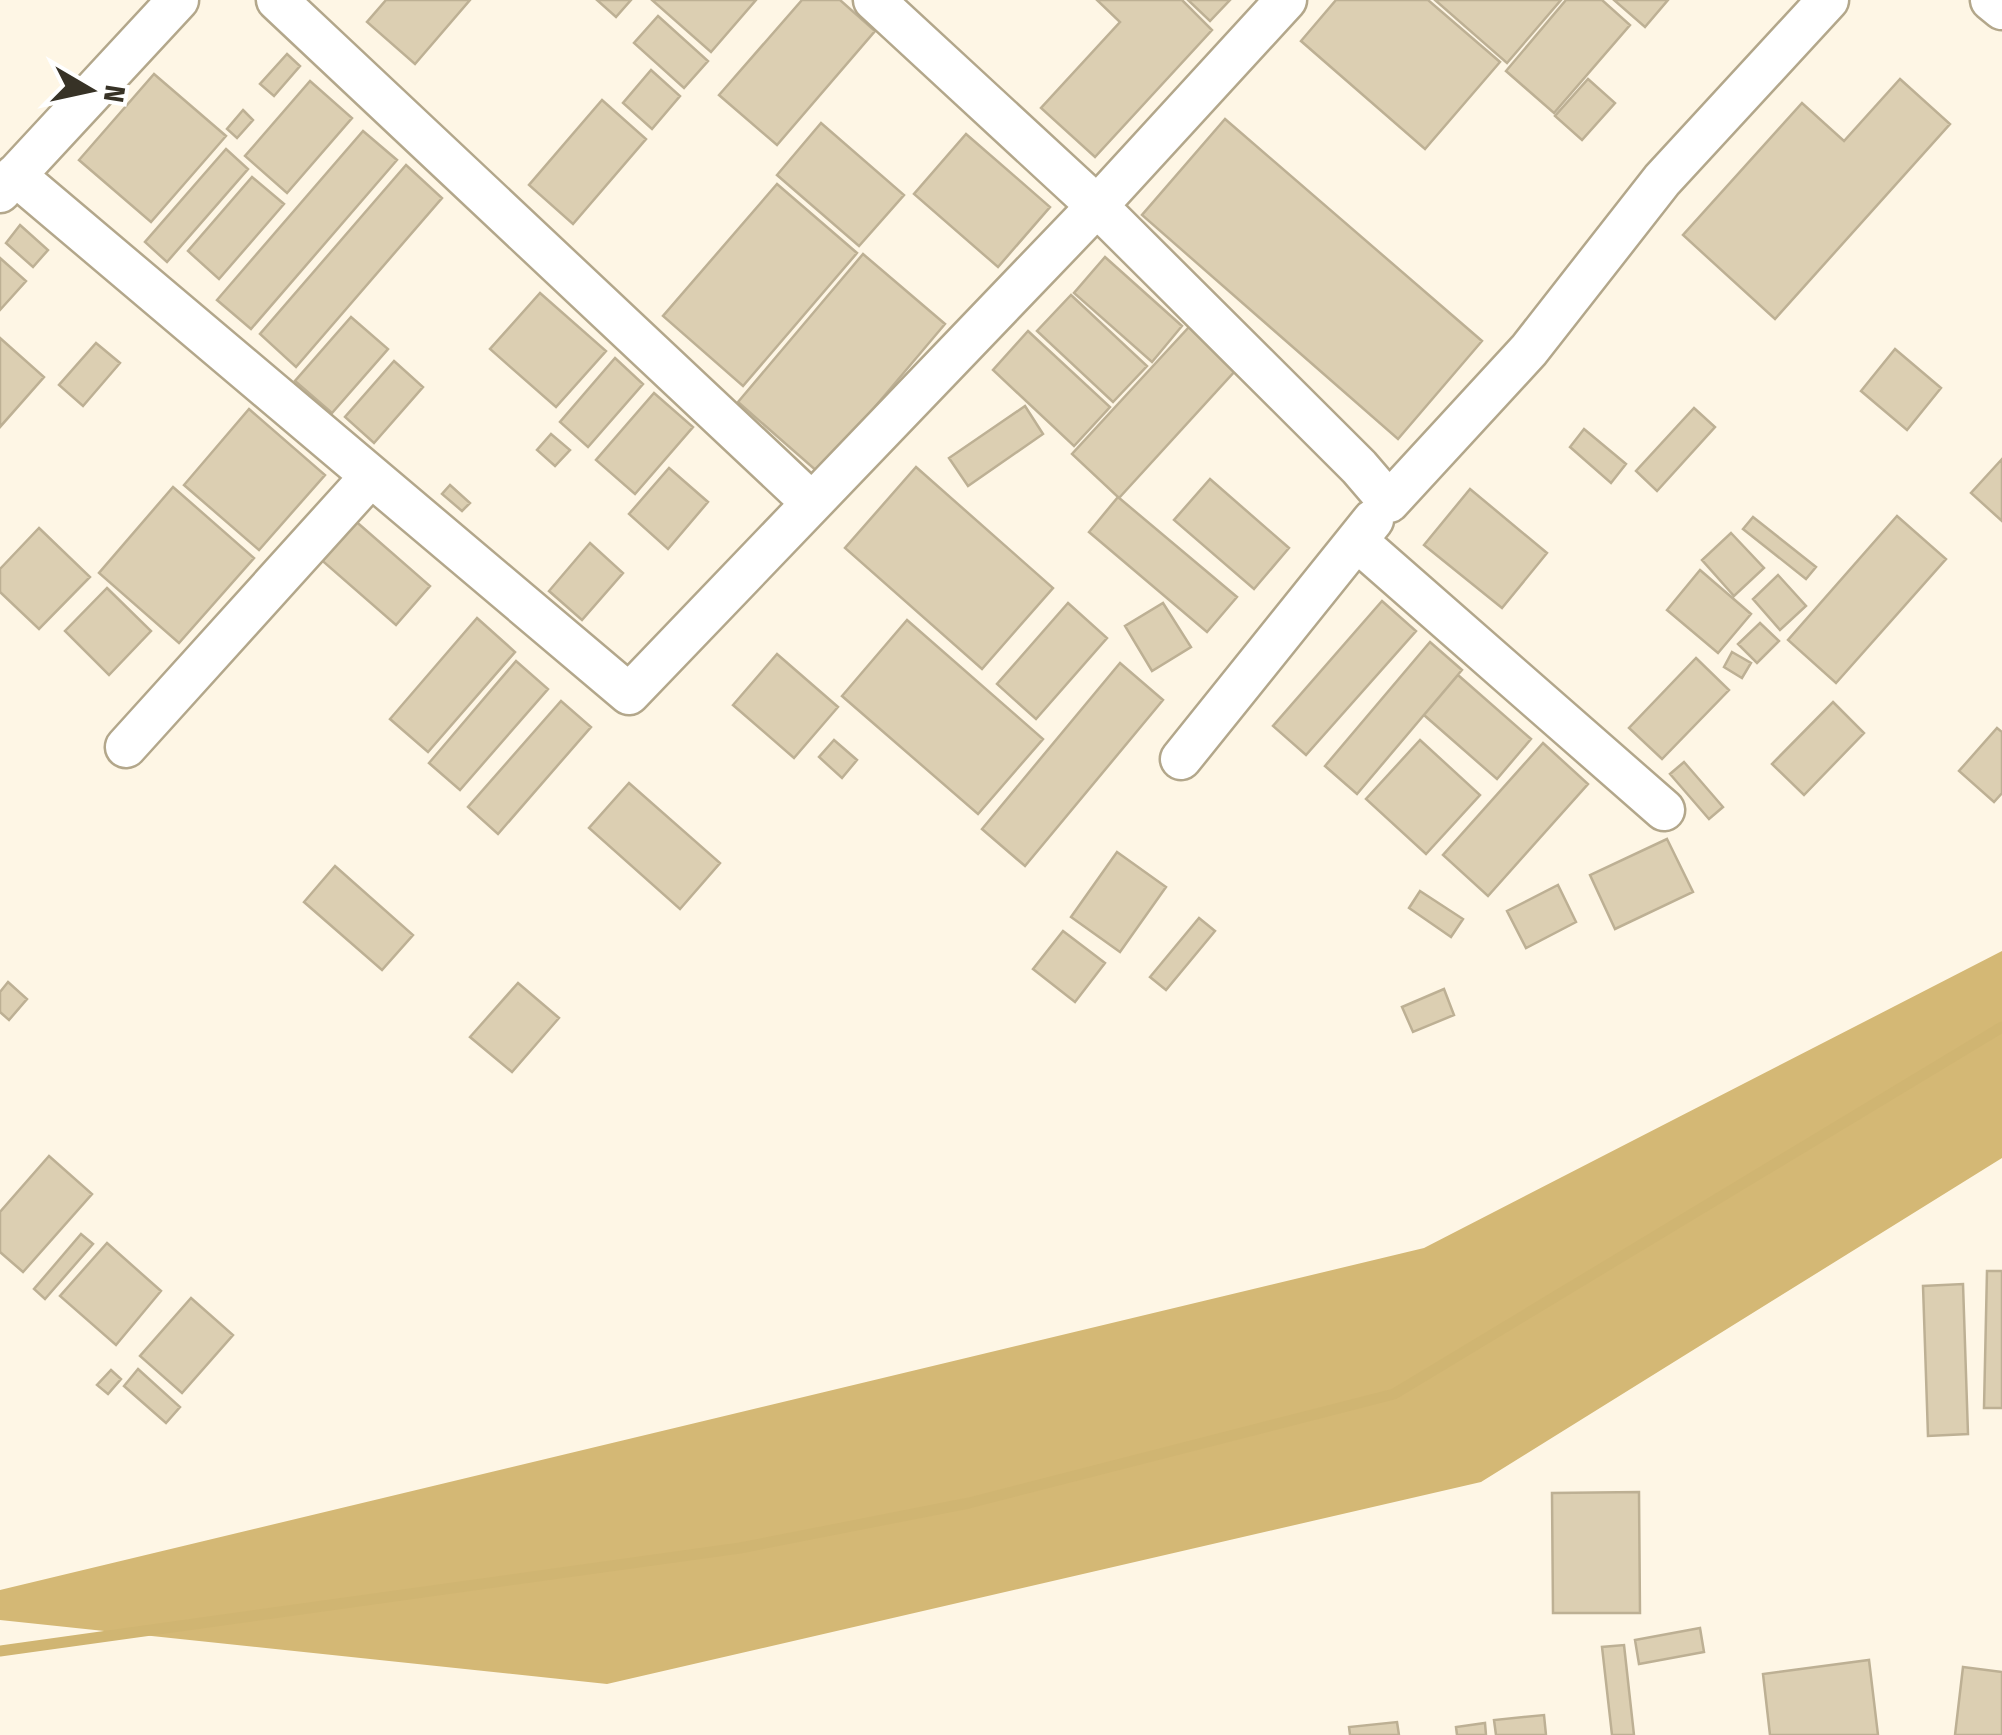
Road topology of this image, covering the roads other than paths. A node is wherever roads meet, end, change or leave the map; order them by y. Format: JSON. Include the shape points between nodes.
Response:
{"nodes":[{"id":1,"x":178,"y":0,"type":"edge"},
{"id":2,"x":277,"y":0,"type":"edge"},
{"id":3,"x":874,"y":0,"type":"edge"},
{"id":4,"x":1286,"y":0,"type":"edge"},
{"id":5,"x":1828,"y":0,"type":"edge"},
{"id":6,"x":1991,"y":0,"type":"edge"},
{"id":7,"x":2002,"y":9,"type":"edge"},
{"id":8,"x":8,"y":184,"type":"edge"},
{"id":9,"x":1097,"y":206,"type":"junction"},
{"id":10,"x":371,"y":476,"type":"junction"},
{"id":11,"x":1389,"y":502,"type":"junction"},
{"id":12,"x":812,"y":503,"type":"junction"},
{"id":13,"x":1356,"y":541,"type":"junction"},
{"id":14,"x":126,"y":747,"type":"dead end"},
{"id":15,"x":1182,"y":758,"type":"dead end"},
{"id":16,"x":1664,"y":810,"type":"dead end"}],
"edges":[{"from":1,"to":8,"type":"street"},
{"from":2,"to":12,"type":"street"},
{"from":3,"to":9,"type":"street"},
{"from":4,"to":9,"type":"street"},
{"from":5,"to":11,"type":"street","via":[[1662,180],[1529,350]]},
{"from":6,"to":7,"type":"street"},
{"from":8,"to":10,"type":"street"},
{"from":9,"to":11,"type":"street"},
{"from":9,"to":12,"type":"street"},
{"from":10,"to":12,"type":"street","via":[[629,694]]},
{"from":10,"to":14,"type":"street"},
{"from":11,"to":13,"type":"street"},
{"from":13,"to":15,"type":"street"},
{"from":13,"to":16,"type":"street"}]}
